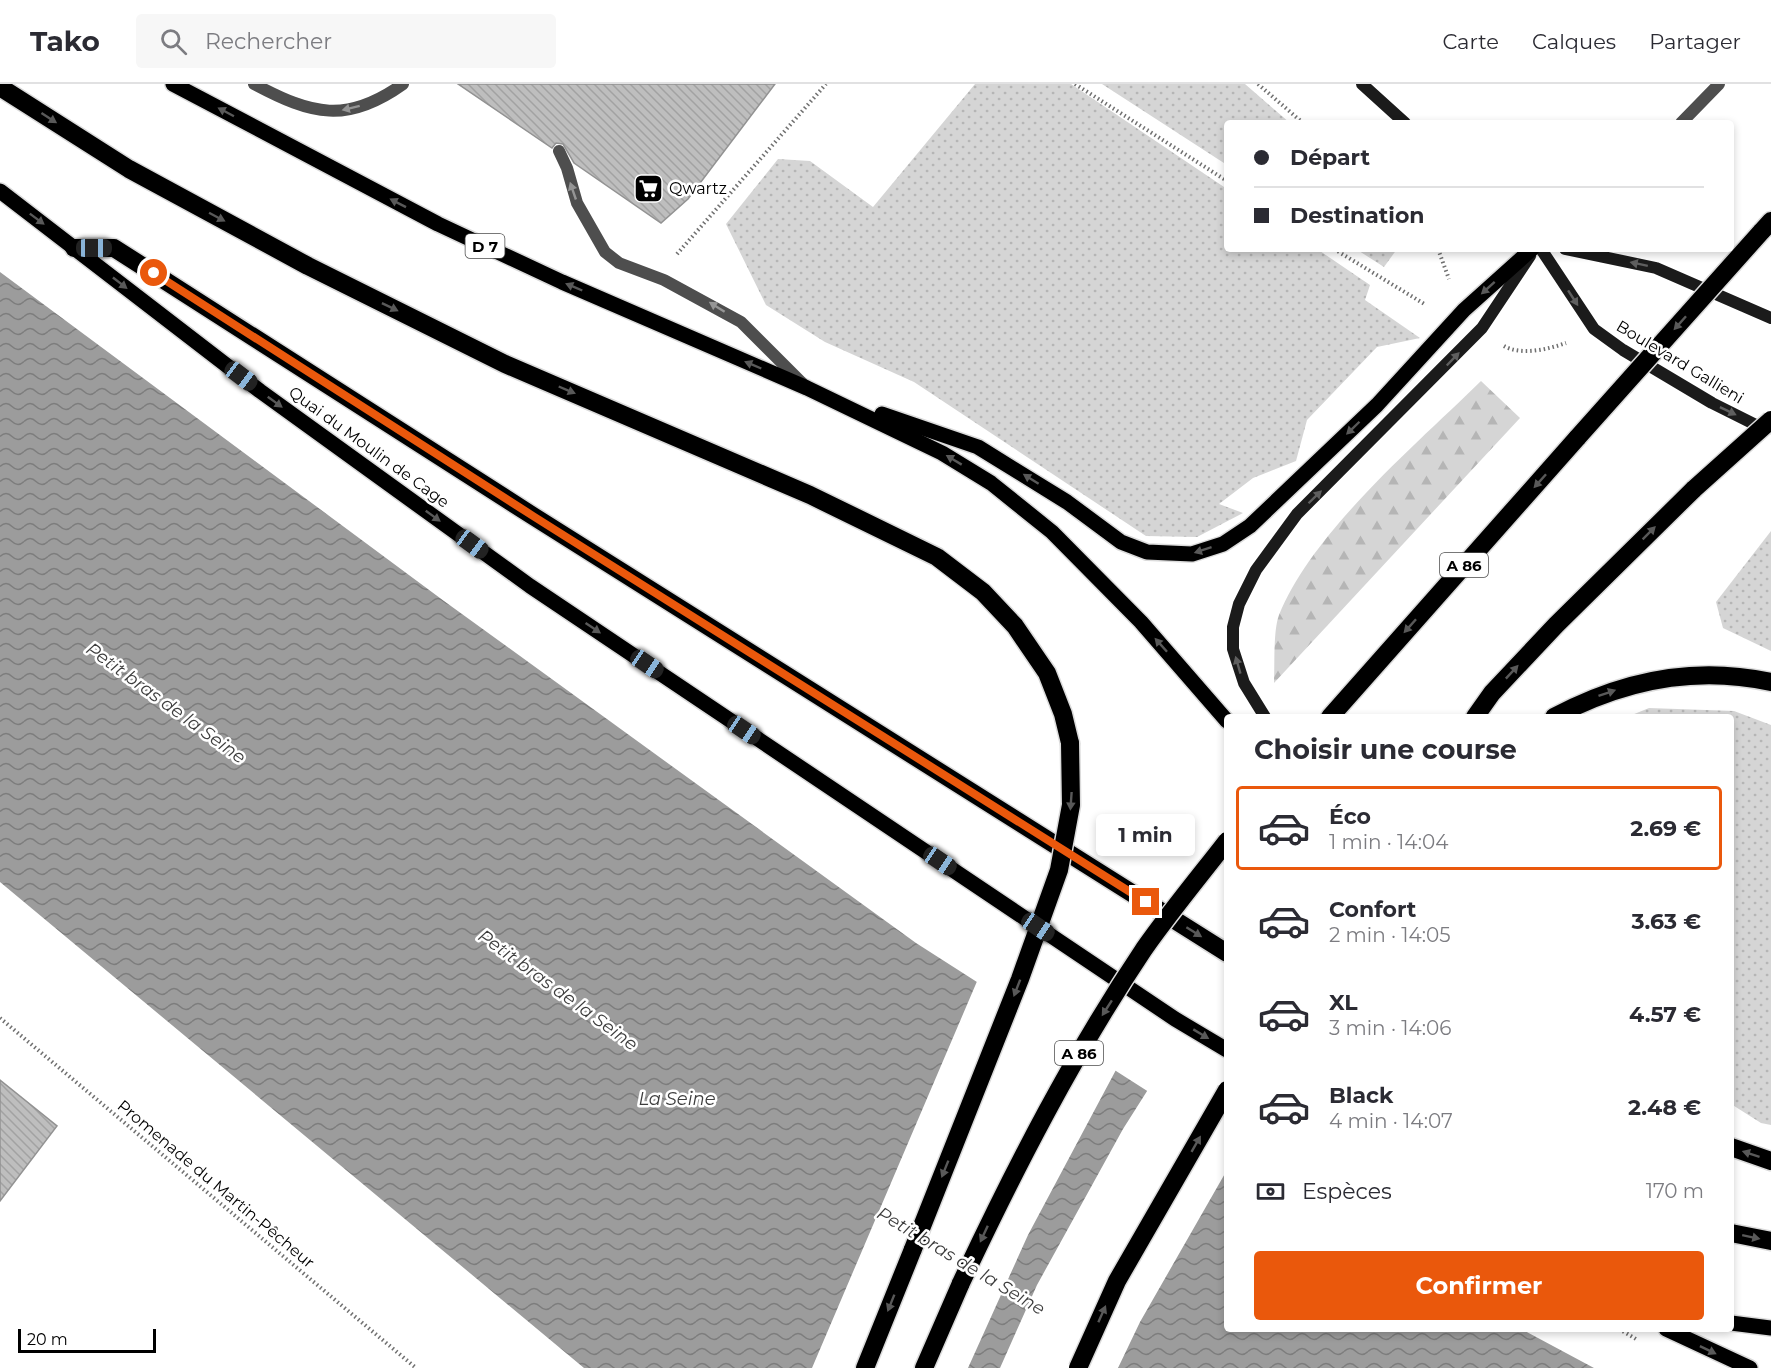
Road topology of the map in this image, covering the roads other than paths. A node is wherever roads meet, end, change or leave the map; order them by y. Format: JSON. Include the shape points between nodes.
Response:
{"nodes":[{"id":1,"x":173,"y":84,"type":"edge"},
{"id":2,"x":254,"y":84,"type":"edge"},
{"id":3,"x":403,"y":84,"type":"edge"},
{"id":4,"x":1362,"y":84,"type":"edge"},
{"id":5,"x":1719,"y":84,"type":"edge"},
{"id":6,"x":0,"y":87,"type":"edge"},
{"id":7,"x":1402,"y":120,"type":"edge"},
{"id":8,"x":1684,"y":120,"type":"edge"},
{"id":9,"x":559,"y":151,"type":"dead end"},
{"id":10,"x":0,"y":191,"type":"edge"},
{"id":11,"x":1766,"y":226,"type":"edge"},
{"id":12,"x":74,"y":248,"type":"junction"},
{"id":13,"x":1530,"y":252,"type":"edge"},
{"id":14,"x":1531,"y":252,"type":"edge"},
{"id":15,"x":1544,"y":252,"type":"edge"},
{"id":16,"x":1579,"y":252,"type":"edge"},
{"id":17,"x":1771,"y":318,"type":"edge"},
{"id":18,"x":807,"y":388,"type":"junction"},
{"id":19,"x":1771,"y":420,"type":"edge"},
{"id":20,"x":1771,"y":432,"type":"edge"},
{"id":21,"x":1771,"y":682,"type":"edge"},
{"id":22,"x":1262,"y":714,"type":"edge"},
{"id":23,"x":1332,"y":714,"type":"edge"},
{"id":24,"x":1477,"y":714,"type":"edge"},
{"id":25,"x":1560,"y":714,"type":"edge"},
{"id":26,"x":1224,"y":718,"type":"edge"},
{"id":27,"x":1224,"y":845,"type":"edge"},
{"id":28,"x":1224,"y":951,"type":"edge"},
{"id":29,"x":1224,"y":1048,"type":"edge"},
{"id":30,"x":1224,"y":1095,"type":"edge"},
{"id":31,"x":1734,"y":1148,"type":"edge"},
{"id":32,"x":1771,"y":1161,"type":"edge"},
{"id":33,"x":1734,"y":1234,"type":"edge"},
{"id":34,"x":1771,"y":1241,"type":"edge"},
{"id":35,"x":1734,"y":1323,"type":"edge"},
{"id":36,"x":1771,"y":1328,"type":"edge"},
{"id":37,"x":1672,"y":1332,"type":"edge"},
{"id":38,"x":865,"y":1368,"type":"edge"},
{"id":39,"x":924,"y":1368,"type":"edge"},
{"id":40,"x":1078,"y":1368,"type":"edge"},
{"id":41,"x":1750,"y":1368,"type":"edge"}],
"edges":[{"from":18,"to":1,"type":"main road","number":"D 7","one_way":true,"via":[[438,224]]},
{"from":3,"to":2,"type":"street","one_way":true,"via":[[382,99],[345,111],[310,110]]},
{"from":4,"to":7,"type":"main road"},
{"from":5,"to":8,"type":"street"},
{"from":6,"to":38,"type":"highway","one_way":true,"bridge":true,"via":[[129,169],[308,266],[505,364],[810,495],[937,557],[982,592],[1015,626],[1047,673],[1070,743],[1071,805],[1059,870],[1020,980]]},
{"from":18,"to":9,"type":"street","one_way":true,"via":[[741,322],[664,280],[619,263],[606,252],[577,203]]},
{"from":10,"to":12,"type":"main road","name":"Quai du Moulin de Cage","one_way":true},
{"from":11,"to":23,"type":"highway","number":"A 86","one_way":true,"bridge":true},
{"from":12,"to":28,"type":"highway","one_way":true,"via":[[114,248]]},
{"from":12,"to":29,"type":"main road","name":"Quai du Moulin de Cage","one_way":true,"via":[[260,391],[530,586]]},
{"from":13,"to":18,"type":"main road","one_way":true,"via":[[1464,310],[1377,405],[1250,526],[1222,544],[1192,554],[1147,552],[1121,542],[1067,502],[978,447]]},
{"from":22,"to":14,"type":"main road","one_way":true,"via":[[1244,683],[1233,649],[1239,604],[1256,570],[1297,514],[1482,328]]},
{"from":15,"to":20,"type":"main road","name":"Boulevard Gallieni","one_way":true,"via":[[1594,329],[1712,403]]},
{"from":17,"to":16,"type":"main road","one_way":true,"via":[[1656,268]]},
{"from":26,"to":18,"type":"main road","one_way":true,"via":[[1141,622],[1052,532],[991,483],[942,453]]},
{"from":24,"to":19,"type":"highway","one_way":true,"bridge":true,"via":[[1556,625],[1694,489]]},
{"from":25,"to":21,"type":"highway","one_way":true,"via":[[1598,696],[1655,679],[1715,674]]},
{"from":27,"to":39,"type":"highway","number":"A 86","one_way":true,"bridge":true,"via":[[1145,948],[1080,1052],[997,1207]]},
{"from":40,"to":30,"type":"highway","one_way":true,"bridge":true,"via":[[1117,1281]]},
{"from":32,"to":31,"type":"highway","one_way":true},
{"from":33,"to":34,"type":"highway","one_way":true},
{"from":35,"to":36,"type":"main road"},
{"from":37,"to":41,"type":"main road","one_way":true}]}
